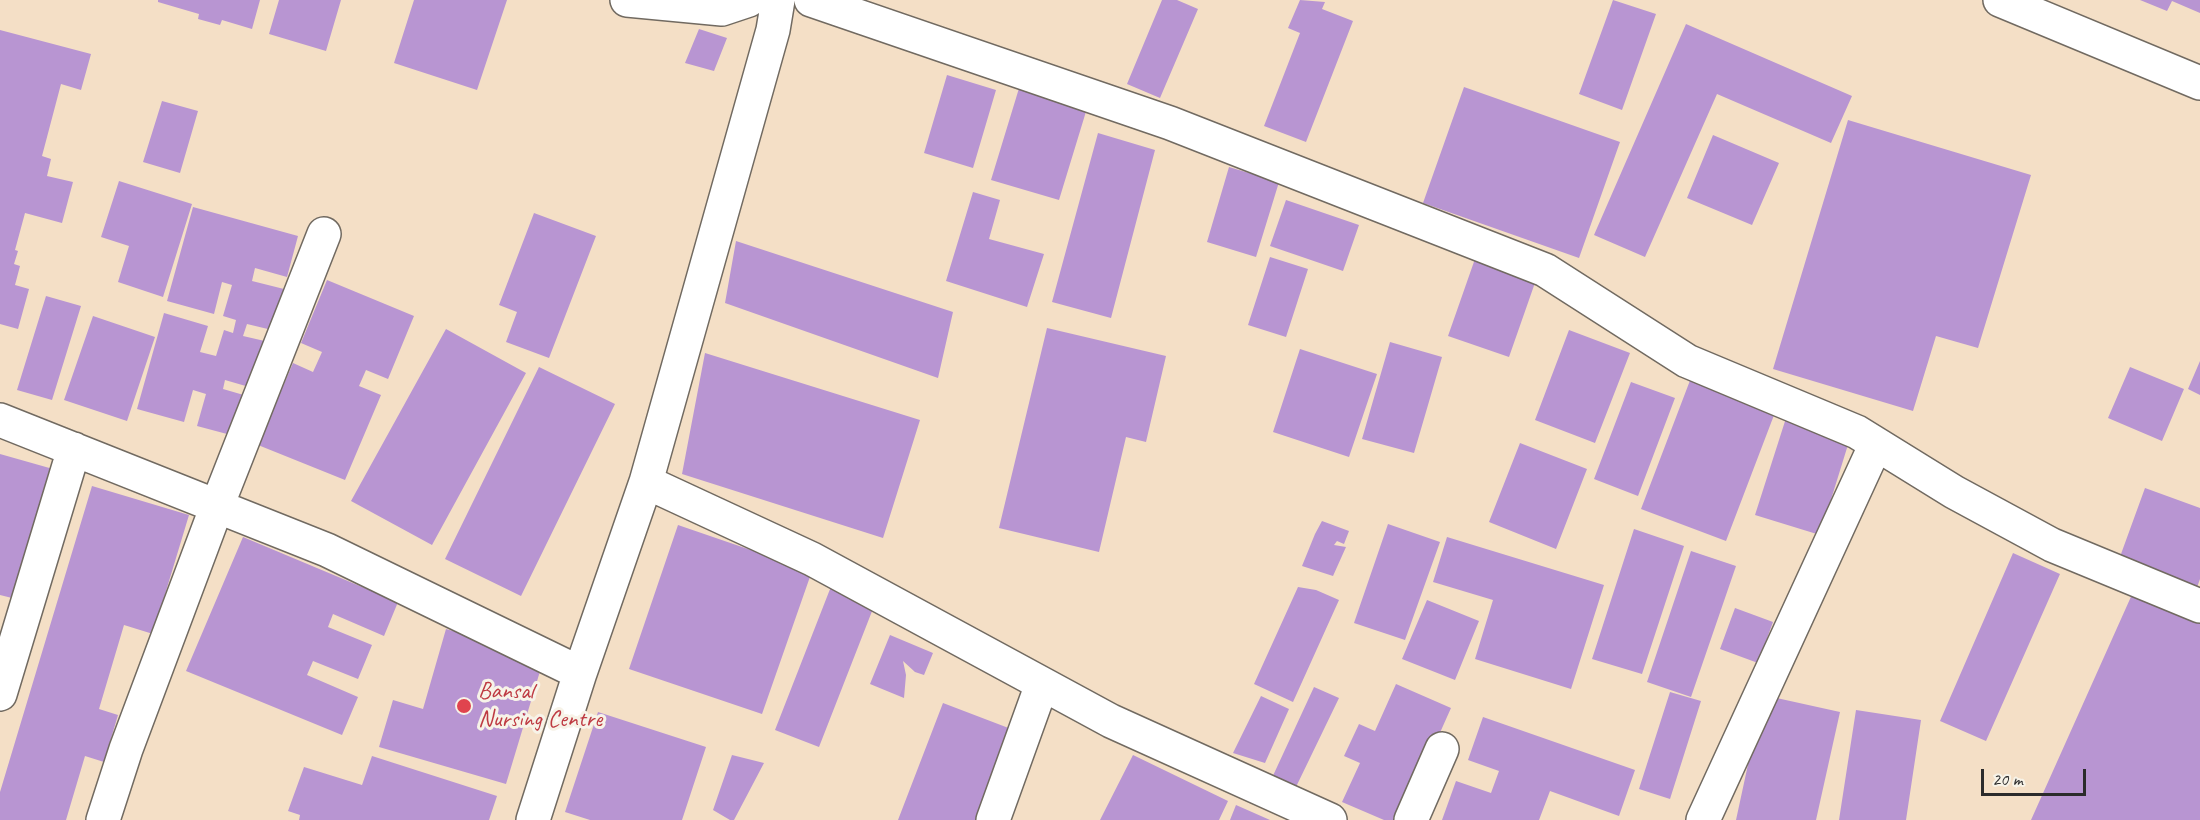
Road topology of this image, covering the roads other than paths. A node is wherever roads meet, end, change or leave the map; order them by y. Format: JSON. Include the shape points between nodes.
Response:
{"nodes":[{"id":1,"x":627,"y":0,"type":"edge"},
{"id":2,"x":749,"y":0,"type":"edge"},
{"id":3,"x":778,"y":0,"type":"edge"},
{"id":4,"x":811,"y":0,"type":"edge"},
{"id":5,"x":2000,"y":0,"type":"edge"},
{"id":6,"x":2200,"y":83,"type":"edge"},
{"id":7,"x":324,"y":234,"type":"dead end"},
{"id":8,"x":0,"y":420,"type":"edge"},
{"id":9,"x":1876,"y":444,"type":"junction"},
{"id":10,"x":74,"y":449,"type":"junction"},
{"id":11,"x":646,"y":483,"type":"junction"},
{"id":12,"x":217,"y":506,"type":"junction"},
{"id":13,"x":2200,"y":606,"type":"edge"},
{"id":14,"x":580,"y":673,"type":"junction"},
{"id":15,"x":1042,"y":684,"type":"junction"},
{"id":16,"x":0,"y":694,"type":"edge"},
{"id":17,"x":1442,"y":749,"type":"dead end"},
{"id":18,"x":103,"y":820,"type":"edge"},
{"id":19,"x":533,"y":820,"type":"edge"},
{"id":20,"x":993,"y":820,"type":"edge"},
{"id":21,"x":1329,"y":820,"type":"edge"},
{"id":22,"x":1411,"y":820,"type":"edge"},
{"id":23,"x":1703,"y":820,"type":"edge"}],
"edges":[{"from":1,"to":2,"type":"street","via":[[722,9]]},
{"from":3,"to":11,"type":"street","via":[[773,30]]},
{"from":4,"to":9,"type":"street","via":[[1170,123],[1545,270],[1687,361],[1857,432]]},
{"from":5,"to":6,"type":"street"},
{"from":7,"to":12,"type":"street"},
{"from":8,"to":10,"type":"street"},
{"from":9,"to":13,"type":"street","via":[[2052,545]]},
{"from":9,"to":23,"type":"street"},
{"from":10,"to":12,"type":"street"},
{"from":10,"to":16,"type":"street"},
{"from":11,"to":14,"type":"street"},
{"from":11,"to":15,"type":"street","via":[[812,559]]},
{"from":12,"to":14,"type":"street","via":[[327,550]]},
{"from":12,"to":18,"type":"street"},
{"from":14,"to":19,"type":"street"},
{"from":15,"to":20,"type":"street"},
{"from":15,"to":21,"type":"street","via":[[1111,721]]},
{"from":17,"to":22,"type":"street"}]}
